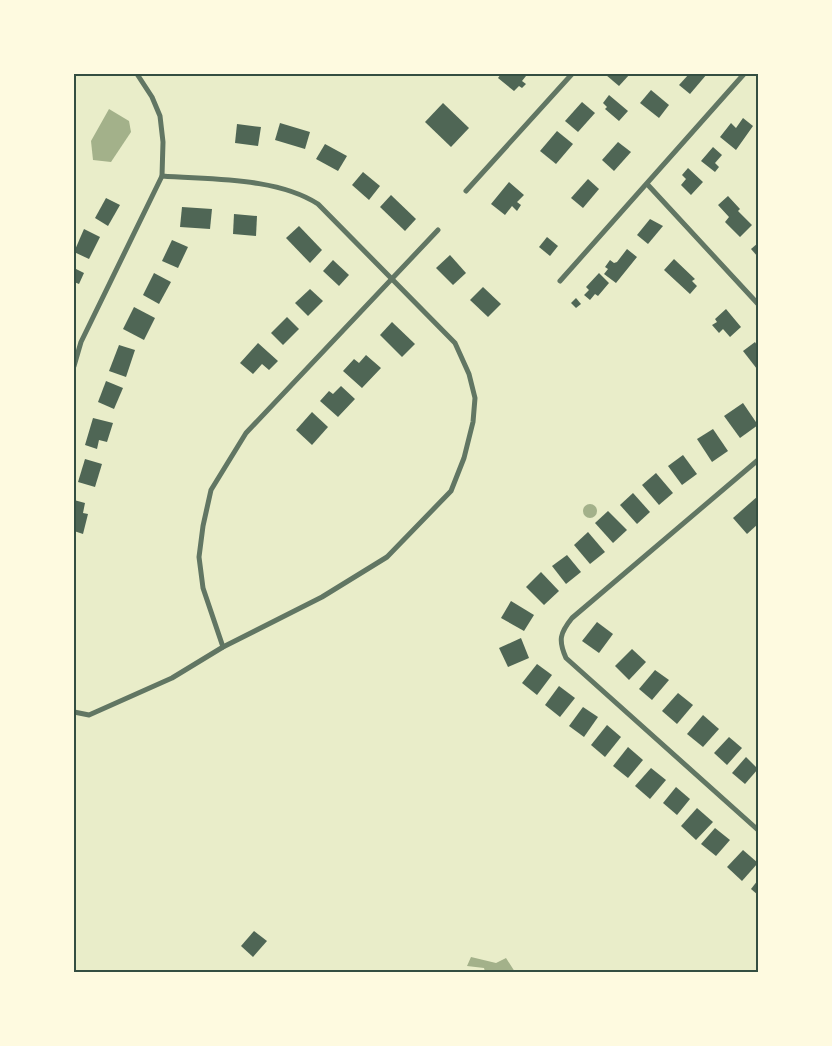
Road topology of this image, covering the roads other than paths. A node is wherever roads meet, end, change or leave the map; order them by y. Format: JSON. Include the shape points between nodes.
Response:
{"nodes":[{"id":1,"x":137,"y":74,"type":"edge"},
{"id":2,"x":572,"y":74,"type":"edge"},
{"id":3,"x":744,"y":74,"type":"edge"},
{"id":4,"x":162,"y":176,"type":"junction"},
{"id":5,"x":648,"y":185,"type":"junction"},
{"id":6,"x":466,"y":191,"type":"dead end"},
{"id":7,"x":438,"y":230,"type":"dead end"},
{"id":8,"x":392,"y":279,"type":"junction"},
{"id":9,"x":560,"y":282,"type":"dead end"},
{"id":10,"x":758,"y":304,"type":"edge"},
{"id":11,"x":74,"y":366,"type":"edge"},
{"id":12,"x":758,"y":460,"type":"edge"},
{"id":13,"x":223,"y":647,"type":"junction"},
{"id":14,"x":74,"y":712,"type":"edge"},
{"id":15,"x":758,"y":830,"type":"edge"}],
"edges":[{"from":1,"to":4,"type":"street","via":[[160,116]]},
{"from":2,"to":6,"type":"street"},
{"from":3,"to":5,"type":"street"},
{"from":4,"to":8,"type":"street","via":[[265,185],[304,195],[318,204]]},
{"from":4,"to":11,"type":"street","via":[[80,342]]},
{"from":5,"to":9,"type":"street"},
{"from":5,"to":10,"type":"street"},
{"from":7,"to":8,"type":"street"},
{"from":8,"to":13,"type":"street","via":[[246,433],[211,490],[202,526],[199,558],[203,588]]},
{"from":8,"to":13,"type":"street","via":[[455,343],[469,374],[475,398],[473,422],[451,492],[387,558],[298,610]]},
{"from":12,"to":15,"type":"street","via":[[572,618],[561,632],[560,646],[566,658]]},
{"from":13,"to":14,"type":"street","via":[[172,678],[89,715]]}]}
